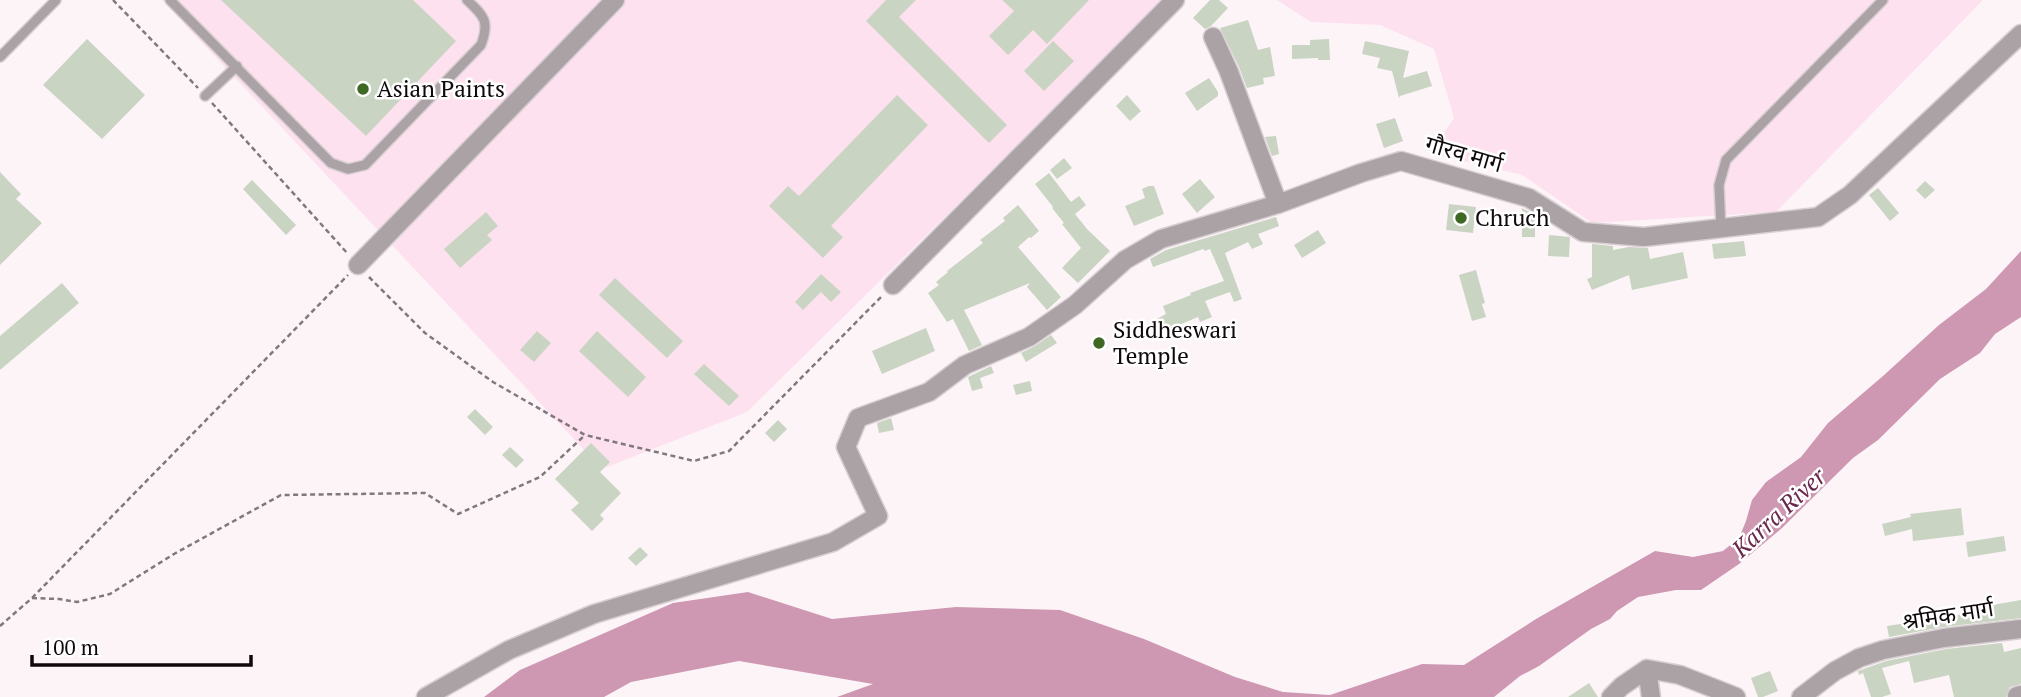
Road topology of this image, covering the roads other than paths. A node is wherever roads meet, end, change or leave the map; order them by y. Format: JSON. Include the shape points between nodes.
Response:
{"nodes":[{"id":1,"x":56,"y":0,"type":"edge"},
{"id":2,"x":170,"y":0,"type":"edge"},
{"id":3,"x":467,"y":0,"type":"edge"},
{"id":4,"x":615,"y":0,"type":"edge"},
{"id":5,"x":1175,"y":0,"type":"edge"},
{"id":6,"x":1883,"y":0,"type":"edge"},
{"id":7,"x":2021,"y":34,"type":"edge"},
{"id":8,"x":1213,"y":37,"type":"dead end"},
{"id":9,"x":0,"y":57,"type":"edge"},
{"id":10,"x":237,"y":66,"type":"junction"},
{"id":11,"x":205,"y":96,"type":"road end"},
{"id":12,"x":1278,"y":204,"type":"junction"},
{"id":13,"x":1721,"y":228,"type":"junction"},
{"id":14,"x":358,"y":265,"type":"road end"},
{"id":15,"x":893,"y":285,"type":"road end"},
{"id":16,"x":2021,"y":629,"type":"edge"},
{"id":17,"x":1647,"y":669,"type":"junction"},
{"id":18,"x":426,"y":697,"type":"edge"},
{"id":19,"x":1611,"y":697,"type":"edge"},
{"id":20,"x":1651,"y":697,"type":"edge"},
{"id":21,"x":1736,"y":697,"type":"edge"},
{"id":22,"x":1801,"y":697,"type":"edge"}],
"edges":[{"from":1,"to":9,"type":"lane"},
{"from":2,"to":10,"type":"lane"},
{"from":3,"to":10,"type":"lane","via":[[483,15],[487,30],[481,45],[365,165],[348,169],[331,163]]},
{"from":4,"to":14,"type":"street"},
{"from":5,"to":15,"type":"street"},
{"from":6,"to":13,"type":"lane","via":[[1726,160],[1719,185]]},
{"from":7,"to":13,"type":"street","name":"गौरव मार्ग","via":[[1850,195],[1818,217]]},
{"from":8,"to":12,"type":"street"},
{"from":10,"to":11,"type":"lane"},
{"from":12,"to":13,"type":"street","name":"गौरव मार्ग","via":[[1401,161],[1529,198],[1583,232],[1644,237]]},
{"from":12,"to":18,"type":"street","name":"गौरव मार्ग","via":[[1161,239],[1125,260],[1075,305],[1029,337],[965,365],[929,393],[858,418],[846,447],[878,516],[833,542],[594,614],[509,650]]},
{"from":16,"to":22,"type":"street","name":"श्रमिक मार्ग","via":[[1883,650],[1835,671]]},
{"from":17,"to":19,"type":"street"},
{"from":17,"to":20,"type":"street"},
{"from":17,"to":21,"type":"street","via":[[1679,675]]}]}
